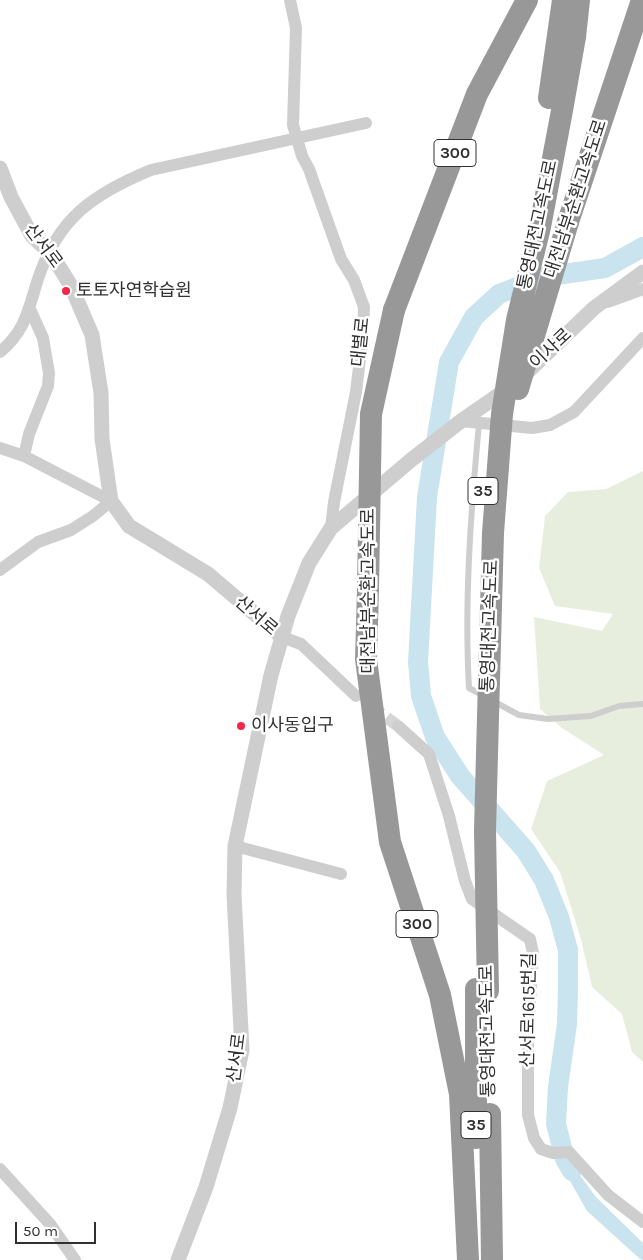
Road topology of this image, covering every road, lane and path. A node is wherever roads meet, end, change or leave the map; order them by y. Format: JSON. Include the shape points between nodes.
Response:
{"nodes":[{"id":1,"x":290,"y":0,"type":"edge"},
{"id":2,"x":527,"y":0,"type":"edge"},
{"id":3,"x":563,"y":0,"type":"edge"},
{"id":4,"x":579,"y":0,"type":"edge"},
{"id":5,"x":642,"y":0,"type":"edge"},
{"id":6,"x":366,"y":123,"type":"dead end"},
{"id":7,"x":296,"y":137,"type":"junction"},
{"id":8,"x":0,"y":168,"type":"edge"},
{"id":9,"x":49,"y":252,"type":"junction"},
{"id":10,"x":643,"y":272,"type":"edge"},
{"id":11,"x":643,"y":289,"type":"edge"},
{"id":12,"x":594,"y":308,"type":"junction"},
{"id":13,"x":30,"y":309,"type":"junction"},
{"id":14,"x":643,"y":338,"type":"edge"},
{"id":15,"x":0,"y":352,"type":"edge"},
{"id":16,"x":479,"y":422,"type":"junction"},
{"id":17,"x":459,"y":423,"type":"junction"},
{"id":18,"x":0,"y":448,"type":"edge"},
{"id":19,"x":24,"y":456,"type":"junction"},
{"id":20,"x":498,"y":457,"type":"junction"},
{"id":21,"x":111,"y":501,"type":"junction"},
{"id":22,"x":330,"y":528,"type":"junction"},
{"id":23,"x":0,"y":570,"type":"edge"},
{"id":24,"x":282,"y":637,"type":"junction"},
{"id":25,"x":356,"y":696,"type":"dead end"},
{"id":26,"x":643,"y":704,"type":"edge"},
{"id":27,"x":398,"y":726,"type":"tunnel mouth"},
{"id":28,"x":235,"y":846,"type":"junction"},
{"id":29,"x":341,"y":874,"type":"dead end"},
{"id":30,"x":482,"y":990,"type":"junction"},
{"id":31,"x":0,"y":1169,"type":"edge"},
{"id":32,"x":643,"y":1222,"type":"edge"},
{"id":33,"x":75,"y":1260,"type":"edge"},
{"id":34,"x":178,"y":1260,"type":"edge"},
{"id":35,"x":468,"y":1260,"type":"edge"},
{"id":36,"x":473,"y":1260,"type":"edge"},
{"id":37,"x":492,"y":1260,"type":"edge"}],
"edges":[{"from":1,"to":7,"type":"street","name":"대별로","via":[[296,28],[293,125]]},
{"from":2,"to":35,"type":"highway","name":"대전남부순환고속도로","number":"300","bridge":true,"via":[[477,94],[394,310],[371,414],[366,659],[390,842],[440,995],[460,1094]]},
{"from":3,"to":30,"type":"highway","name":"통영대전고속도로","number":"35","bridge":true,"via":[[548,112],[505,318],[479,531],[471,750]]},
{"from":4,"to":20,"type":"highway","name":"통영대전고속도로","number":"35","bridge":true,"via":[[540,227],[518,320]]},
{"from":5,"to":20,"type":"highway","name":"대전남부순환고속도로","bridge":true,"via":[[568,222]]},
{"from":6,"to":7,"type":"street"},
{"from":7,"to":9,"type":"street","via":[[151,170],[123,181],[79,210]]},
{"from":7,"to":22,"type":"street","name":"대별로","via":[[341,259],[354,280],[364,307],[356,392]]},
{"from":8,"to":9,"type":"street","name":"산서로","via":[[32,236]]},
{"from":9,"to":13,"type":"street"},
{"from":9,"to":21,"type":"street","name":"산서로","via":[[71,286],[92,335]]},
{"from":10,"to":12,"type":"street","name":"이사로"},
{"from":11,"to":12,"type":"street"},
{"from":12,"to":17,"type":"street","name":"이사로","via":[[516,382]]},
{"from":13,"to":15,"type":"street","via":[[21,329]]},
{"from":13,"to":19,"type":"street","via":[[44,338],[50,373]]},
{"from":14,"to":16,"type":"street","via":[[574,412],[550,425],[532,428]]},
{"from":16,"to":17,"type":"street"},
{"from":16,"to":26,"type":"lane","via":[[470,543],[469,688],[519,715],[548,720],[591,716],[619,706]]},
{"from":17,"to":22,"type":"street","name":"이사로"},
{"from":18,"to":19,"type":"street","name":"산서로"},
{"from":19,"to":21,"type":"street","name":"산서로"},
{"from":20,"to":30,"type":"highway","name":"통영대전고속도로","number":"35","bridge":true,"via":[[486,764]]},
{"from":21,"to":23,"type":"street","via":[[71,530],[38,542]]},
{"from":21,"to":24,"type":"street","name":"산서로","via":[[129,526],[208,574]]},
{"from":22,"to":24,"type":"street","via":[[309,563]]},
{"from":24,"to":25,"type":"street","via":[[301,644]]},
{"from":24,"to":28,"type":"street","name":"산서로"},
{"from":27,"to":32,"type":"street","name":"산서로1615번길","via":[[429,754],[472,899],[530,939],[533,953],[528,1115],[534,1138],[541,1149],[553,1153],[570,1152],[608,1195]]},
{"from":28,"to":29,"type":"street"},
{"from":28,"to":34,"type":"street","name":"산서로","via":[[234,894],[242,1050],[230,1108],[206,1187]]},
{"from":30,"to":36,"type":"highway","name":"통영대전고속도로","number":"35"},
{"from":30,"to":37,"type":"highway","name":"통영대전고속도로","number":"35"},
{"from":31,"to":33,"type":"street","via":[[50,1224]]}]}
